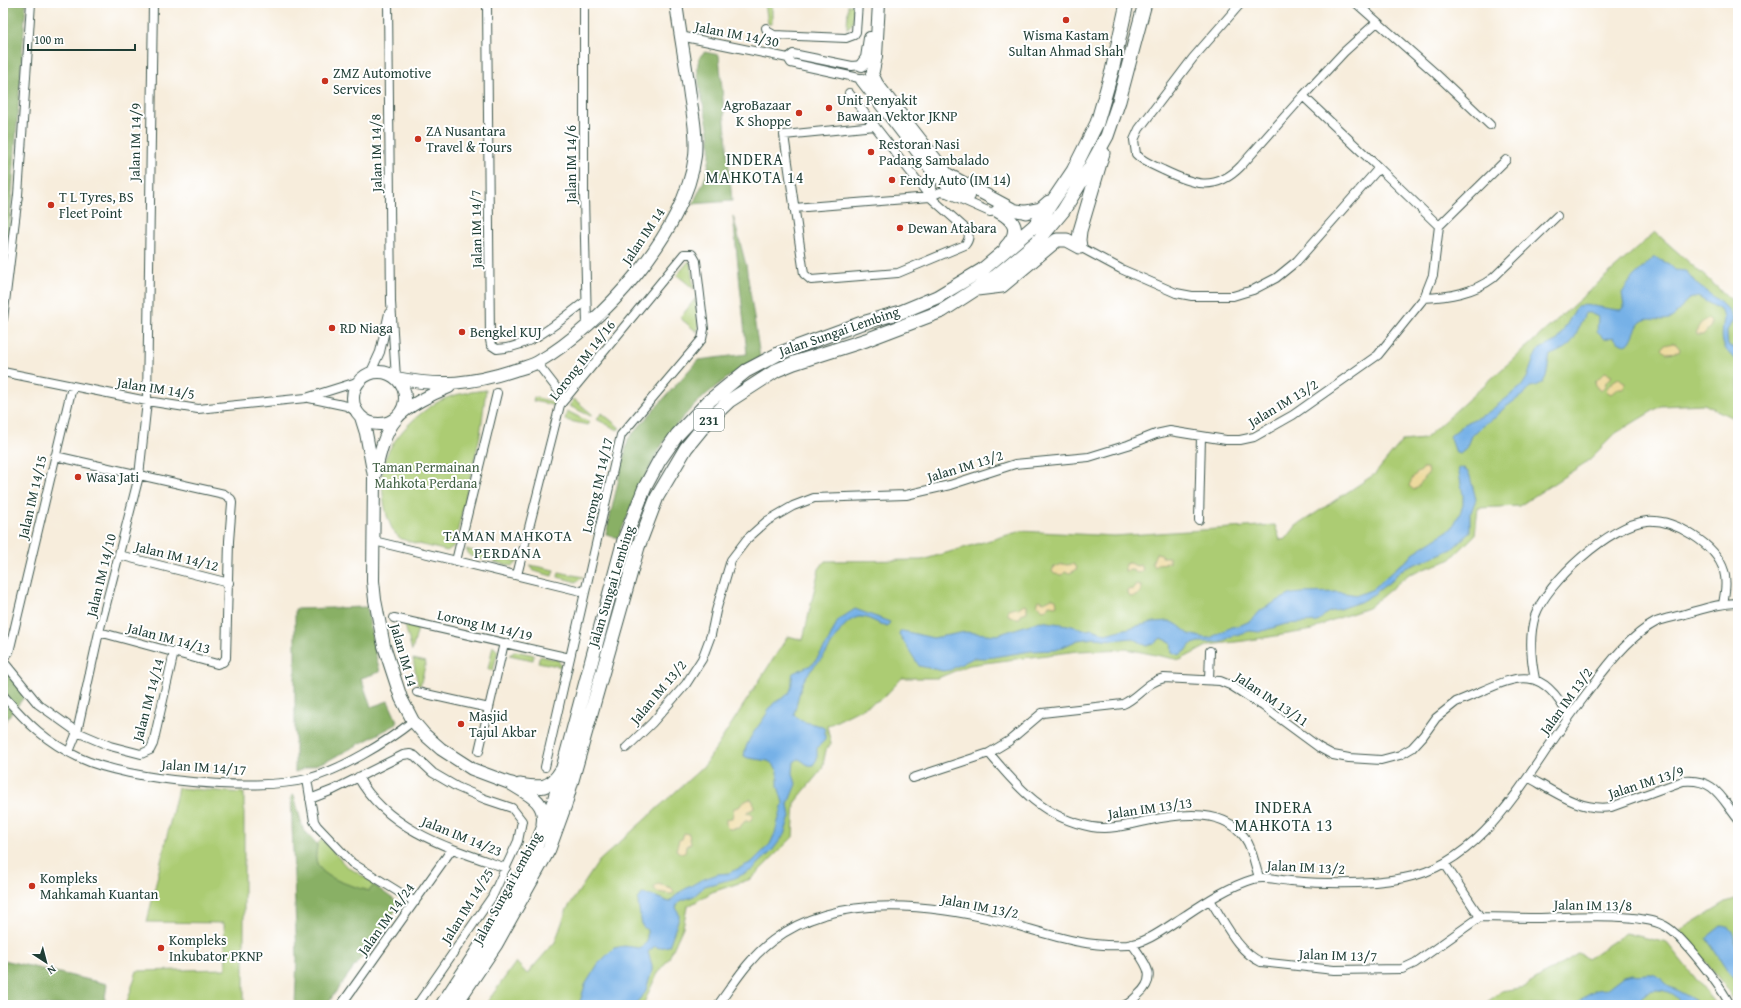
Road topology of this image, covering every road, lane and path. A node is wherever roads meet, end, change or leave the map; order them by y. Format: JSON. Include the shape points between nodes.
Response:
{"nodes":[{"id":1,"x":31,"y":3,"type":"edge"},
{"id":2,"x":153,"y":3,"type":"edge"},
{"id":3,"x":388,"y":3,"type":"edge"},
{"id":4,"x":487,"y":3,"type":"edge"},
{"id":5,"x":584,"y":3,"type":"edge"},
{"id":6,"x":676,"y":3,"type":"edge"},
{"id":7,"x":858,"y":3,"type":"edge"},
{"id":8,"x":872,"y":3,"type":"edge"},
{"id":9,"x":880,"y":3,"type":"edge"},
{"id":10,"x":1127,"y":3,"type":"edge"},
{"id":11,"x":1145,"y":3,"type":"edge"},
{"id":12,"x":1241,"y":3,"type":"edge"},
{"id":13,"x":1356,"y":3,"type":"edge"},
{"id":14,"x":1377,"y":22,"type":"junction"},
{"id":15,"x":766,"y":28,"type":"dead end"},
{"id":16,"x":680,"y":36,"type":"junction"},
{"id":17,"x":788,"y":58,"type":"junction"},
{"id":18,"x":862,"y":65,"type":"junction"},
{"id":19,"x":866,"y":76,"type":"junction"},
{"id":20,"x":849,"y":93,"type":"dead end"},
{"id":21,"x":1303,"y":96,"type":"junction"},
{"id":22,"x":1490,"y":125,"type":"dead end"},
{"id":23,"x":875,"y":126,"type":"junction"},
{"id":24,"x":1107,"y":136,"type":"junction"},
{"id":25,"x":1506,"y":160,"type":"dead end"},
{"id":26,"x":1380,"y":168,"type":"junction"},
{"id":27,"x":934,"y":173,"type":"junction"},
{"id":28,"x":1057,"y":195,"type":"junction"},
{"id":29,"x":930,"y":197,"type":"junction"},
{"id":30,"x":794,"y":208,"type":"junction"},
{"id":31,"x":998,"y":211,"type":"junction"},
{"id":32,"x":1026,"y":212,"type":"joint"},
{"id":33,"x":1557,"y":216,"type":"dead end"},
{"id":34,"x":1439,"y":226,"type":"junction"},
{"id":35,"x":1080,"y":247,"type":"junction"},
{"id":36,"x":690,"y":253,"type":"joint"},
{"id":37,"x":982,"y":270,"type":"junction"},
{"id":38,"x":977,"y":289,"type":"junction"},
{"id":39,"x":1424,"y":298,"type":"junction"},
{"id":40,"x":586,"y":300,"type":"junction"},
{"id":41,"x":391,"y":302,"type":"junction"},
{"id":42,"x":3,"y":319,"type":"edge"},
{"id":43,"x":587,"y":325,"type":"junction"},
{"id":44,"x":537,"y":363,"type":"junction"},
{"id":45,"x":3,"y":372,"type":"edge"},
{"id":46,"x":365,"y":377,"type":"junction"},
{"id":47,"x":396,"y":378,"type":"junction"},
{"id":48,"x":455,"y":384,"type":"junction"},
{"id":49,"x":72,"y":387,"type":"junction"},
{"id":50,"x":497,"y":393,"type":"dead end"},
{"id":51,"x":306,"y":398,"type":"junction"},
{"id":52,"x":565,"y":399,"type":"junction"},
{"id":53,"x":147,"y":402,"type":"junction"},
{"id":54,"x":360,"y":415,"type":"junction"},
{"id":55,"x":396,"y":418,"type":"junction"},
{"id":56,"x":1201,"y":436,"type":"junction"},
{"id":57,"x":56,"y":456,"type":"junction"},
{"id":58,"x":139,"y":476,"type":"junction"},
{"id":59,"x":374,"y":476,"type":"junction"},
{"id":60,"x":1199,"y":520,"type":"dead end"},
{"id":61,"x":374,"y":541,"type":"junction"},
{"id":62,"x":119,"y":555,"type":"junction"},
{"id":63,"x":456,"y":561,"type":"junction"},
{"id":64,"x":518,"y":576,"type":"junction"},
{"id":65,"x":229,"y":583,"type":"junction"},
{"id":66,"x":585,"y":592,"type":"junction"},
{"id":67,"x":1738,"y":603,"type":"edge"},
{"id":68,"x":1723,"y":604,"type":"junction"},
{"id":69,"x":394,"y":618,"type":"dead end"},
{"id":70,"x":99,"y":632,"type":"junction"},
{"id":71,"x":504,"y":643,"type":"junction"},
{"id":72,"x":1210,"y":651,"type":"dead end"},
{"id":73,"x":174,"y":652,"type":"junction"},
{"id":74,"x":3,"y":658,"type":"edge"},
{"id":75,"x":570,"y":658,"type":"junction"},
{"id":76,"x":3,"y":661,"type":"edge"},
{"id":77,"x":1536,"y":679,"type":"junction"},
{"id":78,"x":1209,"y":680,"type":"junction"},
{"id":79,"x":417,"y":692,"type":"dead end"},
{"id":80,"x":3,"y":695,"type":"edge"},
{"id":81,"x":489,"y":708,"type":"junction"},
{"id":82,"x":1569,"y":717,"type":"junction"},
{"id":83,"x":413,"y":721,"type":"junction"},
{"id":84,"x":77,"y":732,"type":"junction"},
{"id":85,"x":626,"y":748,"type":"dead end"},
{"id":86,"x":479,"y":751,"type":"dead end"},
{"id":87,"x":69,"y":752,"type":"junction"},
{"id":88,"x":988,"y":753,"type":"junction"},
{"id":89,"x":545,"y":766,"type":"dead end"},
{"id":90,"x":562,"y":768,"type":"junction"},
{"id":91,"x":358,"y":777,"type":"junction"},
{"id":92,"x":913,"y":778,"type":"dead end"},
{"id":93,"x":1528,"y":778,"type":"junction"},
{"id":94,"x":307,"y":779,"type":"junction"},
{"id":95,"x":512,"y":784,"type":"junction"},
{"id":96,"x":310,"y":799,"type":"junction"},
{"id":97,"x":1738,"y":819,"type":"edge"},
{"id":98,"x":543,"y":829,"type":"junction"},
{"id":99,"x":452,"y":849,"type":"junction"},
{"id":100,"x":1445,"y":864,"type":"junction"},
{"id":101,"x":506,"y":868,"type":"junction"},
{"id":102,"x":1259,"y":877,"type":"junction"},
{"id":103,"x":1210,"y":900,"type":"junction"},
{"id":104,"x":415,"y":902,"type":"junction"},
{"id":105,"x":1480,"y":917,"type":"junction"},
{"id":106,"x":1132,"y":944,"type":"junction"},
{"id":107,"x":341,"y":1005,"type":"edge"},
{"id":108,"x":417,"y":1005,"type":"edge"},
{"id":109,"x":442,"y":1005,"type":"edge"},
{"id":110,"x":455,"y":1005,"type":"edge"},
{"id":111,"x":718,"y":1005,"type":"edge"},
{"id":112,"x":1125,"y":1005,"type":"edge"},
{"id":113,"x":1730,"y":1005,"type":"edge"}],
"edges":[{"from":1,"to":42,"type":"street","via":[[18,195]]},
{"from":2,"to":53,"type":"street","name":"Jalan IM 14/9"},
{"from":3,"to":41,"type":"street","name":"Jalan IM 14/8"},
{"from":4,"to":40,"type":"street","name":"Jalan IM 14/7","via":[[491,345],[502,349],[531,340]]},
{"from":5,"to":40,"type":"street","name":"Jalan IM 14/6"},
{"from":6,"to":16,"type":"street","name":"Jalan IM 14"},
{"from":7,"to":15,"type":"street","via":[[854,35],[846,38],[774,35]]},
{"from":8,"to":18,"type":"street","via":[[868,55]]},
{"from":9,"to":19,"type":"street","via":[[876,56]]},
{"from":10,"to":28,"type":"main road","name":"Jalan Sungai Lembing","number":"231","via":[[1097,123],[1073,171]]},
{"from":11,"to":24,"type":"main road","name":"Jalan Sungai Lembing","number":"231"},
{"from":12,"to":21,"type":"street","via":[[1193,58],[1146,119],[1134,140],[1136,154],[1154,166],[1187,181],[1199,183],[1224,179],[1238,169]]},
{"from":13,"to":14,"type":"street"},
{"from":14,"to":21,"type":"street","via":[[1344,52]]},
{"from":14,"to":22,"type":"street"},
{"from":16,"to":17,"type":"street","name":"Jalan IM 14/30"},
{"from":16,"to":43,"type":"street","name":"Jalan IM 14","via":[[695,131],[695,155],[683,202],[664,236],[640,270]]},
{"from":17,"to":18,"type":"street","name":"Jalan IM 14/30","via":[[793,54],[852,66]]},
{"from":17,"to":19,"type":"street","name":"Jalan IM 14/30","via":[[791,63]]},
{"from":18,"to":19,"type":"street","via":[[868,65]]},
{"from":19,"to":27,"type":"street"},
{"from":19,"to":32,"type":"street","via":[[877,84],[947,174],[1014,210]]},
{"from":20,"to":23,"type":"street"},
{"from":21,"to":26,"type":"street"},
{"from":23,"to":29,"type":"street"},
{"from":23,"to":30,"type":"street","via":[[784,135]]},
{"from":24,"to":35,"type":"main road","via":[[1080,231]]},
{"from":24,"to":38,"type":"main road","name":"Jalan Sungai Lembing","number":"231","via":[[1063,211],[1038,241]]},
{"from":25,"to":34,"type":"street"},
{"from":26,"to":34,"type":"street"},
{"from":26,"to":35,"type":"street","via":[[1297,261],[1276,278],[1253,290],[1233,296],[1192,296],[1176,293],[1121,269]]},
{"from":27,"to":29,"type":"street"},
{"from":27,"to":31,"type":"street","via":[[948,185]]},
{"from":28,"to":32,"type":"main road","via":[[1040,209]]},
{"from":28,"to":37,"type":"main road","name":"Jalan Sungai Lembing","number":"231","via":[[1033,227]]},
{"from":29,"to":30,"type":"street"},
{"from":29,"to":30,"type":"street","via":[[967,230],[968,241],[965,245],[898,273],[811,280],[804,274]]},
{"from":29,"to":31,"type":"street","via":[[940,192],[947,193],[990,212]]},
{"from":31,"to":37,"type":"main road","via":[[1012,220],[1014,237]]},
{"from":33,"to":39,"type":"street","via":[[1485,284],[1456,295]]},
{"from":34,"to":39,"type":"street","name":"Jalan IM 13/2","via":[[1433,275]]},
{"from":35,"to":38,"type":"main road","via":[[1067,240],[1057,240],[1002,286]]},
{"from":36,"to":52,"type":"street","name":"Lorong IM 14/16","via":[[681,258]]},
{"from":36,"to":66,"type":"street","name":"Lorong IM 14/17","via":[[696,261],[704,329],[700,341],[621,435]]},
{"from":37,"to":90,"type":"main road","name":"Jalan Sungai Lembing","number":"231","via":[[937,297],[780,354],[746,371],[709,401],[677,435],[645,487],[624,540]]},
{"from":38,"to":110,"type":"main road","name":"Jalan Sungai Lembing","number":"231","via":[[942,311],[777,370],[729,401],[686,448],[657,497],[638,547],[565,805],[549,848],[496,944]]},
{"from":39,"to":56,"type":"street","name":"Jalan IM 13/2","via":[[1378,355],[1275,426],[1254,437],[1240,440]]},
{"from":40,"to":43,"type":"street","name":"Jalan IM 14/6"},
{"from":41,"to":46,"type":"street","name":"Jalan IM 14/8","via":[[380,352]]},
{"from":41,"to":47,"type":"street","name":"Jalan IM 14/8"},
{"from":43,"to":44,"type":"street","name":"Jalan IM 14"},
{"from":44,"to":48,"type":"street","name":"Jalan IM 14","via":[[496,376]]},
{"from":44,"to":52,"type":"street"},
{"from":45,"to":49,"type":"street","name":"Jalan IM 14/5"},
{"from":46,"to":47,"type":"street","via":[[382,373]]},
{"from":46,"to":51,"type":"street"},
{"from":46,"to":54,"type":"street","via":[[357,386],[353,397]]},
{"from":47,"to":48,"type":"street","via":[[424,384]]},
{"from":47,"to":55,"type":"street","via":[[405,395],[403,408]]},
{"from":48,"to":55,"type":"street","via":[[422,400]]},
{"from":49,"to":53,"type":"street","name":"Jalan IM 14/5"},
{"from":49,"to":57,"type":"street","name":"Jalan IM 14/15"},
{"from":50,"to":63,"type":"street"},
{"from":51,"to":53,"type":"street","name":"Jalan IM 14/5","via":[[208,408]]},
{"from":51,"to":54,"type":"street","via":[[347,406]]},
{"from":52,"to":64,"type":"street","name":"Lorong IM 14/16","via":[[560,405]]},
{"from":53,"to":58,"type":"street","name":"Jalan IM 14/10"},
{"from":54,"to":55,"type":"street","via":[[370,423],[381,424]]},
{"from":54,"to":59,"type":"street"},
{"from":55,"to":59,"type":"street","via":[[384,442]]},
{"from":56,"to":60,"type":"street"},
{"from":56,"to":85,"type":"street","name":"Jalan IM 13/2","via":[[1170,431],[1089,457],[1015,464],[906,495],[814,498],[792,506],[755,531],[731,560],[702,659],[686,684]]},
{"from":57,"to":58,"type":"street"},
{"from":57,"to":74,"type":"street","name":"Jalan IM 14/15","via":[[9,652]]},
{"from":58,"to":62,"type":"street","name":"Jalan IM 14/10"},
{"from":58,"to":65,"type":"street","via":[[224,494],[231,499]]},
{"from":59,"to":61,"type":"street","name":"Jalan IM 14"},
{"from":61,"to":63,"type":"street"},
{"from":61,"to":83,"type":"street","name":"Jalan IM 14","via":[[374,590],[381,634],[401,698]]},
{"from":62,"to":65,"type":"street","name":"Jalan IM 14/12"},
{"from":62,"to":70,"type":"street","name":"Jalan IM 14/10"},
{"from":63,"to":64,"type":"street"},
{"from":64,"to":66,"type":"street"},
{"from":65,"to":73,"type":"street","name":"Jalan IM 14/13","via":[[226,658],[223,662],[217,664]]},
{"from":66,"to":75,"type":"street","name":"Lorong IM 14/17"},
{"from":67,"to":68,"type":"street","name":"Jalan IM 13/2"},
{"from":68,"to":77,"type":"street","via":[[1726,591],[1723,570],[1715,556],[1696,538],[1673,524],[1661,521],[1646,521],[1620,530],[1599,543],[1565,572],[1539,606],[1532,645]]},
{"from":68,"to":82,"type":"street","name":"Jalan IM 13/2","via":[[1657,622],[1611,660]]},
{"from":69,"to":71,"type":"street","name":"Lorong IM 14/19"},
{"from":70,"to":73,"type":"street","name":"Jalan IM 14/13"},
{"from":70,"to":84,"type":"street","name":"Jalan IM 14/10"},
{"from":71,"to":75,"type":"street","name":"Lorong IM 14/19"},
{"from":71,"to":81,"type":"street"},
{"from":72,"to":78,"type":"street"},
{"from":73,"to":84,"type":"street","name":"Jalan IM 14/14","via":[[150,750],[141,754],[110,746]]},
{"from":75,"to":89,"type":"street","name":"Lorong IM 14/17"},
{"from":76,"to":84,"type":"street","via":[[38,704]]},
{"from":77,"to":78,"type":"street","name":"Jalan IM 13/11","via":[[1522,677],[1510,680],[1456,702],[1436,718],[1412,748],[1400,755],[1382,760],[1334,755],[1314,744],[1230,685]]},
{"from":77,"to":82,"type":"street","via":[[1552,690],[1562,702]]},
{"from":78,"to":88,"type":"street","name":"Jalan IM 13/11","via":[[1158,680],[1144,687],[1132,700],[1123,704],[1047,711],[1037,716],[1009,741]]},
{"from":79,"to":81,"type":"street"},
{"from":80,"to":87,"type":"street","name":"Jalan IM 14/17","via":[[40,735]]},
{"from":81,"to":86,"type":"street"},
{"from":82,"to":93,"type":"street","name":"Jalan IM 13/2"},
{"from":83,"to":94,"type":"street","name":"Jalan IM 14/17","via":[[356,757]]},
{"from":83,"to":95,"type":"street","name":"Jalan IM 14","via":[[431,741],[458,761],[480,773]]},
{"from":84,"to":87,"type":"street","name":"Jalan IM 14/10"},
{"from":87,"to":94,"type":"street","name":"Jalan IM 14/17","via":[[114,770],[177,780],[256,784]]},
{"from":88,"to":92,"type":"street","name":"Jalan IM 13/11"},
{"from":88,"to":102,"type":"street","name":"Jalan IM 13/13","via":[[1037,804],[1062,819],[1108,828],[1192,814],[1223,820],[1248,843]]},
{"from":90,"to":95,"type":"main road","via":[[557,777],[543,787]]},
{"from":90,"to":98,"type":"main road","name":"Jalan Sungai Lembing","number":"231","via":[[554,801]]},
{"from":91,"to":96,"type":"street"},
{"from":91,"to":99,"type":"street","name":"Jalan IM 14/23","via":[[365,790],[396,820]]},
{"from":91,"to":101,"type":"street","name":"Jalan IM 14/25","via":[[410,754],[433,773],[457,787],[512,808],[522,821],[518,841]]},
{"from":93,"to":97,"type":"street","name":"Jalan IM 13/9","via":[[1585,807],[1602,809],[1683,781],[1694,780],[1716,790]]},
{"from":93,"to":100,"type":"street","name":"Jalan IM 13/2","via":[[1481,836]]},
{"from":94,"to":96,"type":"street"},
{"from":95,"to":98,"type":"main road","via":[[540,803],[544,813]]},
{"from":96,"to":104,"type":"street","via":[[315,824],[350,861]]},
{"from":98,"to":109,"type":"main road","name":"Jalan Sungai Lembing","number":"231","via":[[521,879]]},
{"from":99,"to":101,"type":"street","name":"Jalan IM 14/23"},
{"from":99,"to":104,"type":"street","name":"Jalan IM 14/24"},
{"from":100,"to":102,"type":"street","name":"Jalan IM 13/2","via":[[1430,871],[1388,881],[1342,883]]},
{"from":100,"to":105,"type":"street"},
{"from":101,"to":108,"type":"street","name":"Jalan IM 14/25","via":[[492,897]]},
{"from":102,"to":103,"type":"street","name":"Jalan IM 13/2","via":[[1234,886]]},
{"from":103,"to":105,"type":"street","name":"Jalan IM 13/7","via":[[1237,941],[1252,958],[1261,962],[1334,970],[1402,969],[1415,963]]},
{"from":103,"to":106,"type":"street","name":"Jalan IM 13/2","via":[[1161,932]]},
{"from":104,"to":107,"type":"street","name":"Jalan IM 14/24"},
{"from":105,"to":113,"type":"street","name":"Jalan IM 13/8","via":[[1633,919],[1664,925],[1678,936],[1711,975]]},
{"from":106,"to":111,"type":"street","name":"Jalan IM 13/2","via":[[1087,944],[1002,921],[947,911],[890,906],[848,910],[811,919],[789,929],[772,941],[746,966]]},
{"from":106,"to":112,"type":"street","via":[[1149,971],[1149,981],[1145,989]]}]}
